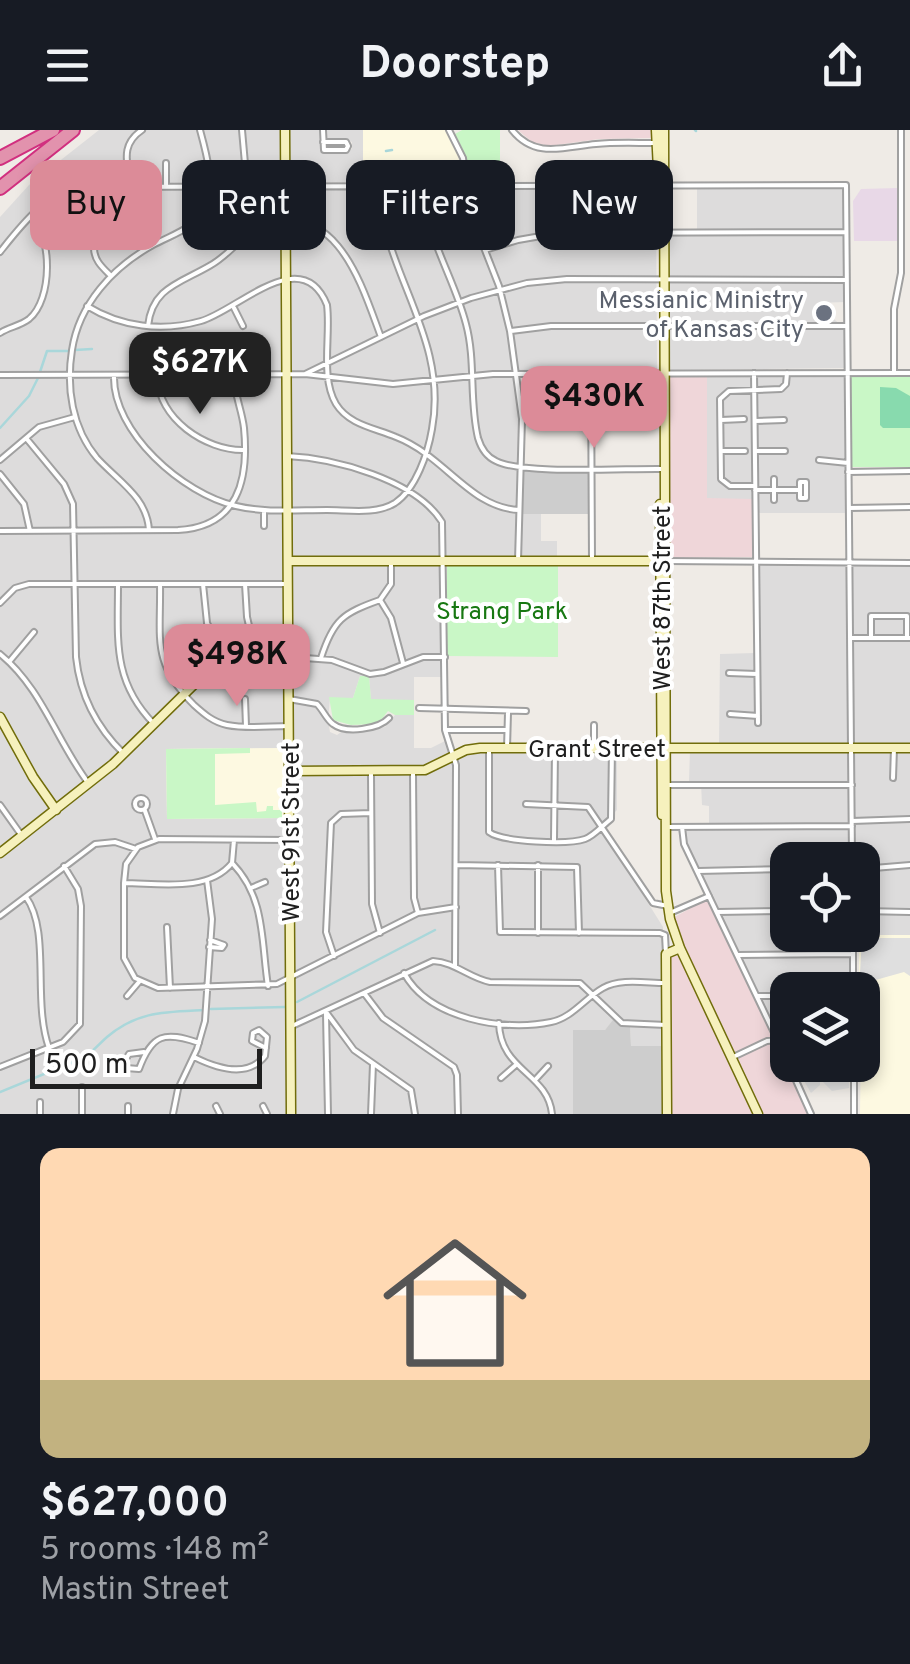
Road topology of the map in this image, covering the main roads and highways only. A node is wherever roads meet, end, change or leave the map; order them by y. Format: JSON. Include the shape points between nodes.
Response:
{"nodes":[{"id":1,"x":56,"y":130,"type":"edge"},
{"id":2,"x":73,"y":130,"type":"edge"},
{"id":3,"x":0,"y":158,"type":"edge"},
{"id":4,"x":3,"y":184,"type":"edge"}],
"edges":[{"from":1,"to":3,"type":"highway"},
{"from":1,"to":4,"type":"highway"},
{"from":2,"to":4,"type":"highway"}]}
